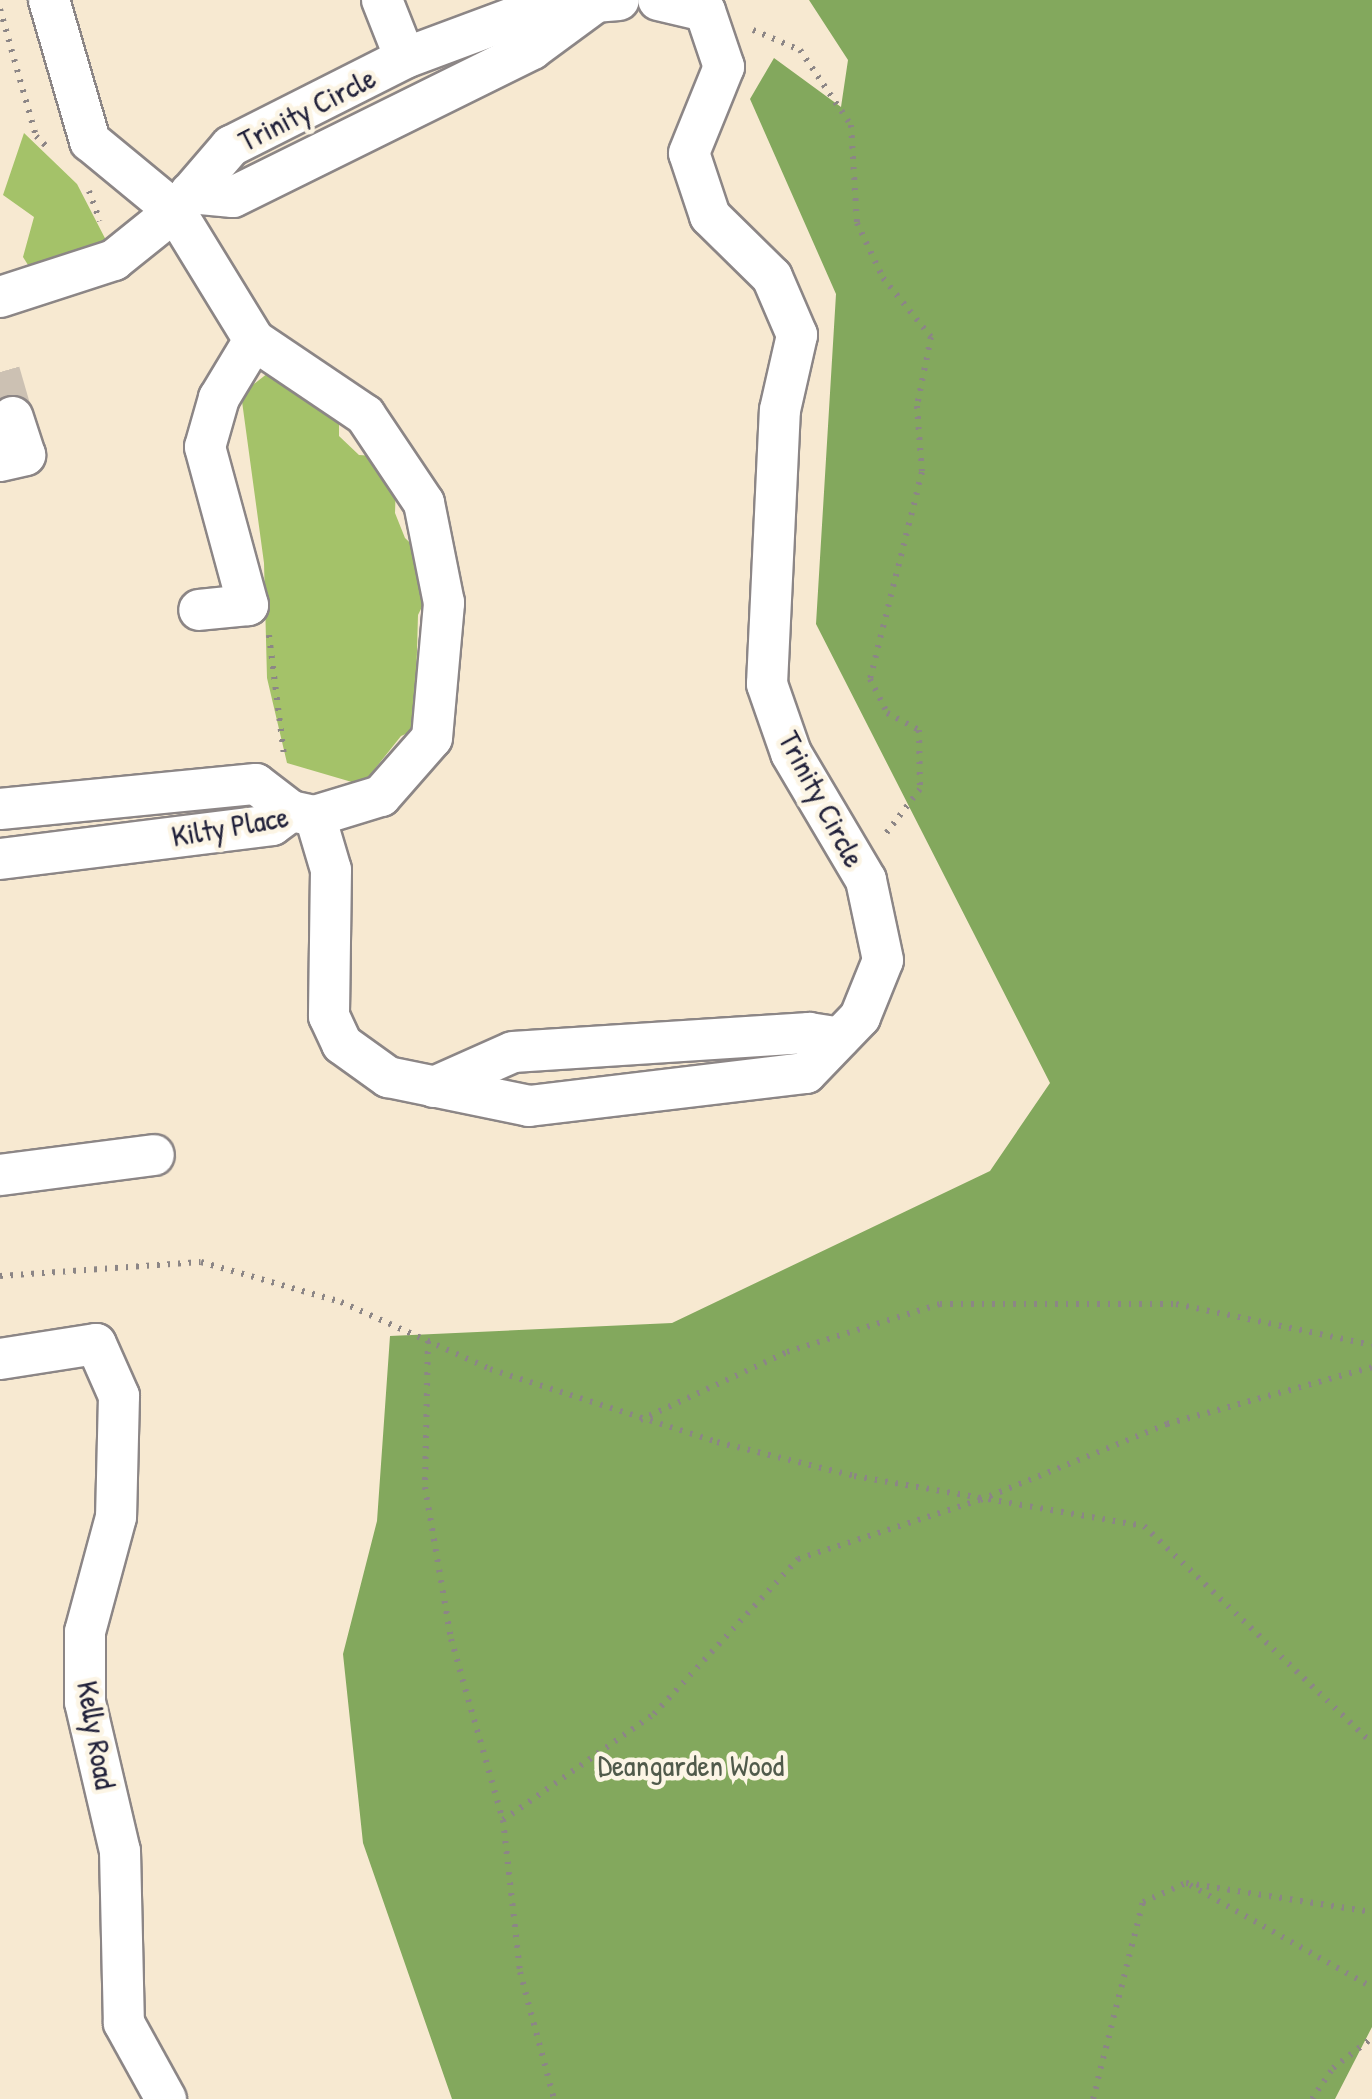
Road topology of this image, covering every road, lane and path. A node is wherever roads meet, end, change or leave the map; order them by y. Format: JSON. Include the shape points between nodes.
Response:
{"nodes":[{"id":1,"x":49,"y":0,"type":"edge"},
{"id":2,"x":382,"y":0,"type":"edge"},
{"id":3,"x":658,"y":0,"type":"edge"},
{"id":4,"x":607,"y":1,"type":"edge"},
{"id":5,"x":709,"y":5,"type":"edge"},
{"id":6,"x":405,"y":58,"type":"junction"},
{"id":7,"x":183,"y":202,"type":"junction"},
{"id":8,"x":5,"y":285,"type":"edge"},
{"id":9,"x":254,"y":340,"type":"junction"},
{"id":10,"x":13,"y":417,"type":"tunnel mouth"},
{"id":11,"x":0,"y":462,"type":"edge"},
{"id":12,"x":248,"y":605,"type":"junction"},
{"id":13,"x":198,"y":610,"type":"dead end"},
{"id":14,"x":0,"y":809,"type":"edge"},
{"id":15,"x":303,"y":813,"type":"junction"},
{"id":16,"x":0,"y":858,"type":"edge"},
{"id":17,"x":866,"y":880,"type":"junction"},
{"id":18,"x":840,"y":1038,"type":"junction"},
{"id":19,"x":434,"y":1086,"type":"junction"},
{"id":20,"x":154,"y":1155,"type":"dead end"},
{"id":21,"x":0,"y":1175,"type":"edge"},
{"id":22,"x":0,"y":1276,"type":"edge"},
{"id":23,"x":428,"y":1341,"type":"junction"},
{"id":24,"x":1372,"y":1344,"type":"edge"},
{"id":25,"x":0,"y":1360,"type":"edge"},
{"id":26,"x":1372,"y":1367,"type":"edge"},
{"id":27,"x":640,"y":1420,"type":"junction"},
{"id":28,"x":980,"y":1500,"type":"junction"},
{"id":29,"x":1372,"y":1743,"type":"edge"},
{"id":30,"x":504,"y":1820,"type":"junction"},
{"id":31,"x":1186,"y":1883,"type":"junction"},
{"id":32,"x":1372,"y":1912,"type":"edge"},
{"id":33,"x":1372,"y":1987,"type":"edge"},
{"id":34,"x":1372,"y":2038,"type":"edge"},
{"id":35,"x":166,"y":2099,"type":"edge"},
{"id":36,"x":554,"y":2099,"type":"edge"},
{"id":37,"x":1093,"y":2099,"type":"edge"},
{"id":38,"x":1312,"y":2099,"type":"edge"}],
"edges":[{"from":1,"to":7,"type":"street","via":[[90,141]]},
{"from":2,"to":6,"type":"street","name":"Trinity Circle"},
{"from":3,"to":5,"type":"street"},
{"from":4,"to":6,"type":"street","name":"Trinity Circle","via":[[545,6]]},
{"from":4,"to":7,"type":"street","via":[[532,50],[234,197]]},
{"from":5,"to":17,"type":"street","name":"Trinity Circle","via":[[724,67],[689,153],[710,216],[772,278],[797,335],[780,410],[767,684],[791,753]]},
{"from":5,"to":17,"type":"path","via":[[800,50],[850,125],[857,223],[883,278],[930,338],[917,406],[922,472],[870,679],[888,713],[919,730],[920,789],[883,838]]},
{"from":6,"to":7,"type":"street","name":"Trinity Circle","via":[[231,146]]},
{"from":7,"to":8,"type":"street","name":"Trinity Circle","via":[[114,260]]},
{"from":7,"to":9,"type":"street"},
{"from":9,"to":12,"type":"street","via":[[219,398],[205,447]]},
{"from":9,"to":15,"type":"street","name":"Kilty Place","via":[[366,416],[424,503],[444,603],[432,738],[381,796]]},
{"from":10,"to":11,"type":"street","via":[[25,455]]},
{"from":12,"to":13,"type":"street"},
{"from":12,"to":15,"type":"path","via":[[268,635]]},
{"from":14,"to":15,"type":"street","via":[[256,784]]},
{"from":15,"to":16,"type":"street","name":"Kilty Place","via":[[272,824]]},
{"from":15,"to":19,"type":"street","name":"Trinity Circle","via":[[331,870],[330,1016],[342,1044],[388,1076]]},
{"from":17,"to":18,"type":"street","name":"Trinity Circle","via":[[883,960],[860,1017]]},
{"from":18,"to":19,"type":"street","via":[[809,1033],[513,1052]]},
{"from":18,"to":19,"type":"street","name":"Trinity Circle","via":[[806,1073],[568,1102],[529,1106]]},
{"from":20,"to":21,"type":"street"},
{"from":22,"to":23,"type":"path","via":[[201,1262],[341,1302]]},
{"from":23,"to":27,"type":"path"},
{"from":23,"to":30,"type":"path","via":[[425,1486],[451,1639]]},
{"from":24,"to":27,"type":"path","via":[[1176,1304],[940,1304],[787,1352]]},
{"from":25,"to":35,"type":"street","name":"Kelly Road","via":[[96,1344],[118,1396],[116,1516],[84,1632],[86,1702],[120,1852],[124,2023]]},
{"from":26,"to":28,"type":"path","via":[[1166,1424]]},
{"from":27,"to":28,"type":"path","via":[[854,1476]]},
{"from":28,"to":29,"type":"path","via":[[1144,1526]]},
{"from":28,"to":30,"type":"path","via":[[798,1559],[654,1714]]},
{"from":30,"to":36,"type":"path","via":[[520,1972]]},
{"from":31,"to":32,"type":"path"},
{"from":31,"to":33,"type":"path"},
{"from":31,"to":37,"type":"path","via":[[1144,1902]]},
{"from":34,"to":38,"type":"path","via":[[1333,2068]]}]}
